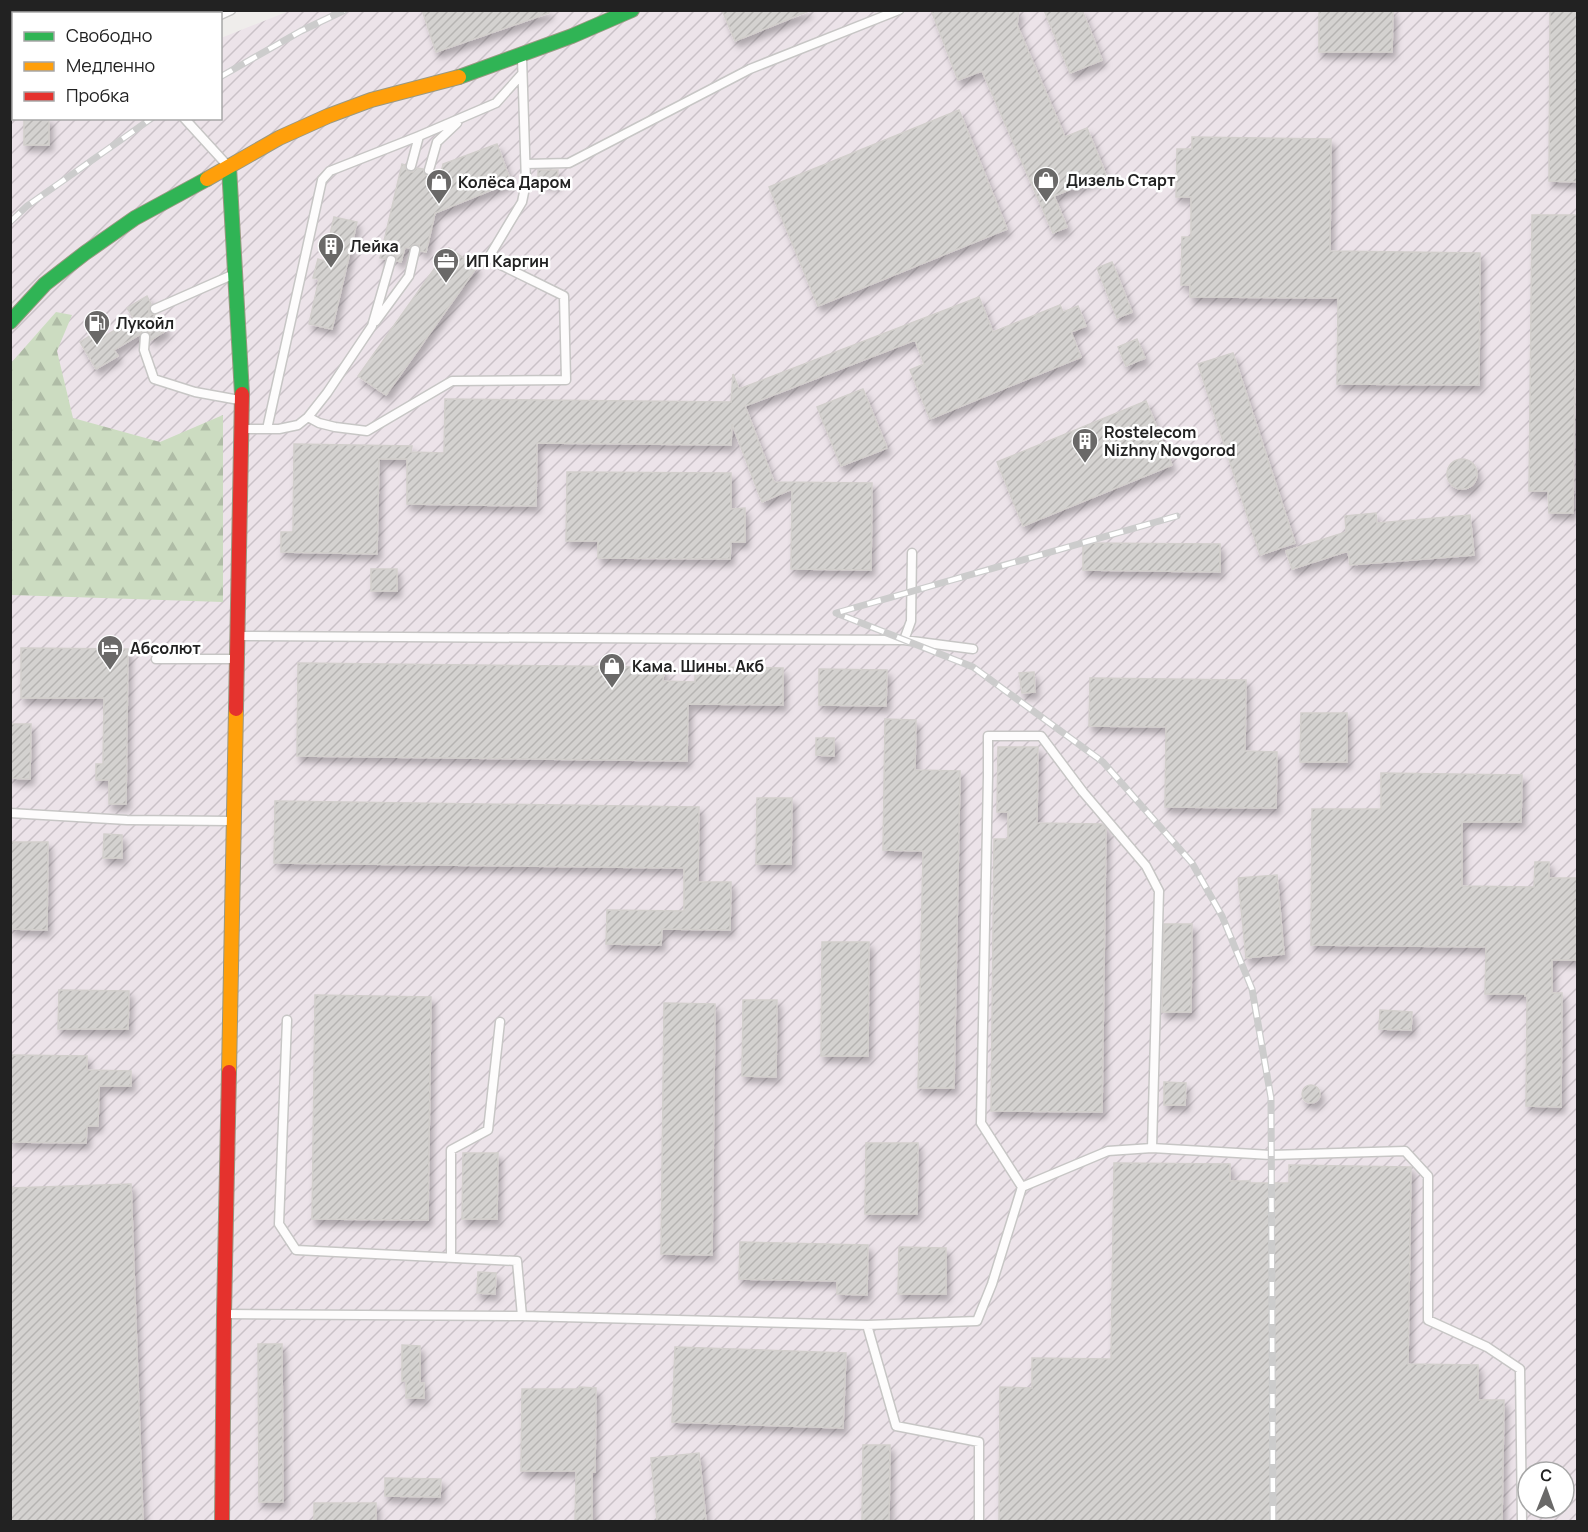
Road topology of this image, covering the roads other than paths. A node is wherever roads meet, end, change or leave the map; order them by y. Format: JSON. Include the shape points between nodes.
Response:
{"nodes":[{"id":1,"x":632,"y":10,"type":"edge"},
{"id":2,"x":898,"y":10,"type":"edge"},
{"id":3,"x":521,"y":54,"type":"junction"},
{"id":4,"x":522,"y":74,"type":"junction"},
{"id":5,"x":462,"y":118,"type":"junction"},
{"id":6,"x":186,"y":120,"type":"edge"},
{"id":7,"x":419,"y":136,"type":"junction"},
{"id":8,"x":526,"y":164,"type":"junction"},
{"id":9,"x":411,"y":166,"type":"dead end"},
{"id":10,"x":229,"y":167,"type":"junction"},
{"id":11,"x":429,"y":170,"type":"dead end"},
{"id":12,"x":415,"y":250,"type":"dead end"},
{"id":13,"x":391,"y":260,"type":"dead end"},
{"id":14,"x":236,"y":273,"type":"junction"},
{"id":15,"x":155,"y":309,"type":"dead end"},
{"id":16,"x":10,"y":322,"type":"edge"},
{"id":17,"x":372,"y":326,"type":"junction"},
{"id":18,"x":145,"y":337,"type":"dead end"},
{"id":19,"x":242,"y":400,"type":"junction"},
{"id":20,"x":308,"y":417,"type":"junction"},
{"id":21,"x":242,"y":429,"type":"junction"},
{"id":22,"x":267,"y":429,"type":"junction"},
{"id":23,"x":912,"y":553,"type":"dead end"},
{"id":24,"x":238,"y":636,"type":"junction"},
{"id":25,"x":904,"y":640,"type":"junction"},
{"id":26,"x":973,"y":649,"type":"dead end"},
{"id":27,"x":156,"y":659,"type":"dead end"},
{"id":28,"x":238,"y":659,"type":"junction"},
{"id":29,"x":10,"y":813,"type":"edge"},
{"id":30,"x":234,"y":821,"type":"junction"},
{"id":31,"x":287,"y":1020,"type":"dead end"},
{"id":32,"x":500,"y":1022,"type":"dead end"},
{"id":33,"x":1152,"y":1148,"type":"junction"},
{"id":34,"x":1022,"y":1187,"type":"junction"},
{"id":35,"x":451,"y":1257,"type":"junction"},
{"id":36,"x":224,"y":1314,"type":"junction"},
{"id":37,"x":522,"y":1316,"type":"junction"},
{"id":38,"x":867,"y":1325,"type":"junction"},
{"id":39,"x":222,"y":1521,"type":"edge"},
{"id":40,"x":979,"y":1521,"type":"edge"},
{"id":41,"x":1522,"y":1521,"type":"edge"}],
"edges":[{"from":1,"to":3,"type":"street"},
{"from":2,"to":8,"type":"lane","via":[[750,69],[569,163]]},
{"from":3,"to":4,"type":"lane"},
{"from":3,"to":10,"type":"street","via":[[466,75],[371,100],[328,116]]},
{"from":4,"to":5,"type":"lane","via":[[496,104]]},
{"from":4,"to":8,"type":"lane"},
{"from":5,"to":7,"type":"lane"},
{"from":5,"to":11,"type":"lane","via":[[436,142]]},
{"from":6,"to":10,"type":"lane"},
{"from":7,"to":9,"type":"lane"},
{"from":7,"to":22,"type":"lane","via":[[330,171],[322,180]]},
{"from":8,"to":20,"type":"lane","via":[[522,202],[489,257],[564,296],[566,380],[452,381],[367,431],[335,427]]},
{"from":10,"to":14,"type":"street"},
{"from":10,"to":16,"type":"street","via":[[135,218],[85,253],[45,284]]},
{"from":12,"to":17,"type":"lane","via":[[409,276]]},
{"from":13,"to":17,"type":"lane"},
{"from":14,"to":15,"type":"lane"},
{"from":14,"to":19,"type":"street"},
{"from":17,"to":20,"type":"lane"},
{"from":18,"to":19,"type":"lane","via":[[144,350],[154,379],[195,392]]},
{"from":19,"to":21,"type":"street"},
{"from":20,"to":22,"type":"lane","via":[[298,425]]},
{"from":21,"to":22,"type":"lane"},
{"from":21,"to":24,"type":"street"},
{"from":23,"to":25,"type":"lane","via":[[911,621]]},
{"from":24,"to":25,"type":"lane"},
{"from":24,"to":28,"type":"street"},
{"from":25,"to":26,"type":"lane"},
{"from":27,"to":28,"type":"lane"},
{"from":28,"to":30,"type":"street"},
{"from":29,"to":30,"type":"lane"},
{"from":30,"to":36,"type":"street"},
{"from":31,"to":35,"type":"lane","via":[[279,1224],[296,1250]]},
{"from":32,"to":35,"type":"lane","via":[[488,1130],[451,1150]]},
{"from":33,"to":34,"type":"lane","via":[[1108,1151]]},
{"from":33,"to":34,"type":"lane","via":[[1160,891],[1146,866],[1041,736],[988,736],[981,1123]]},
{"from":33,"to":41,"type":"lane","via":[[1271,1155],[1406,1151],[1428,1176],[1428,1320],[1487,1347],[1520,1369]]},
{"from":34,"to":38,"type":"lane","via":[[977,1321]]},
{"from":35,"to":37,"type":"lane","via":[[517,1261]]},
{"from":36,"to":37,"type":"lane"},
{"from":36,"to":39,"type":"street"},
{"from":37,"to":38,"type":"lane"},
{"from":38,"to":40,"type":"lane","via":[[896,1426],[979,1442]]}]}
